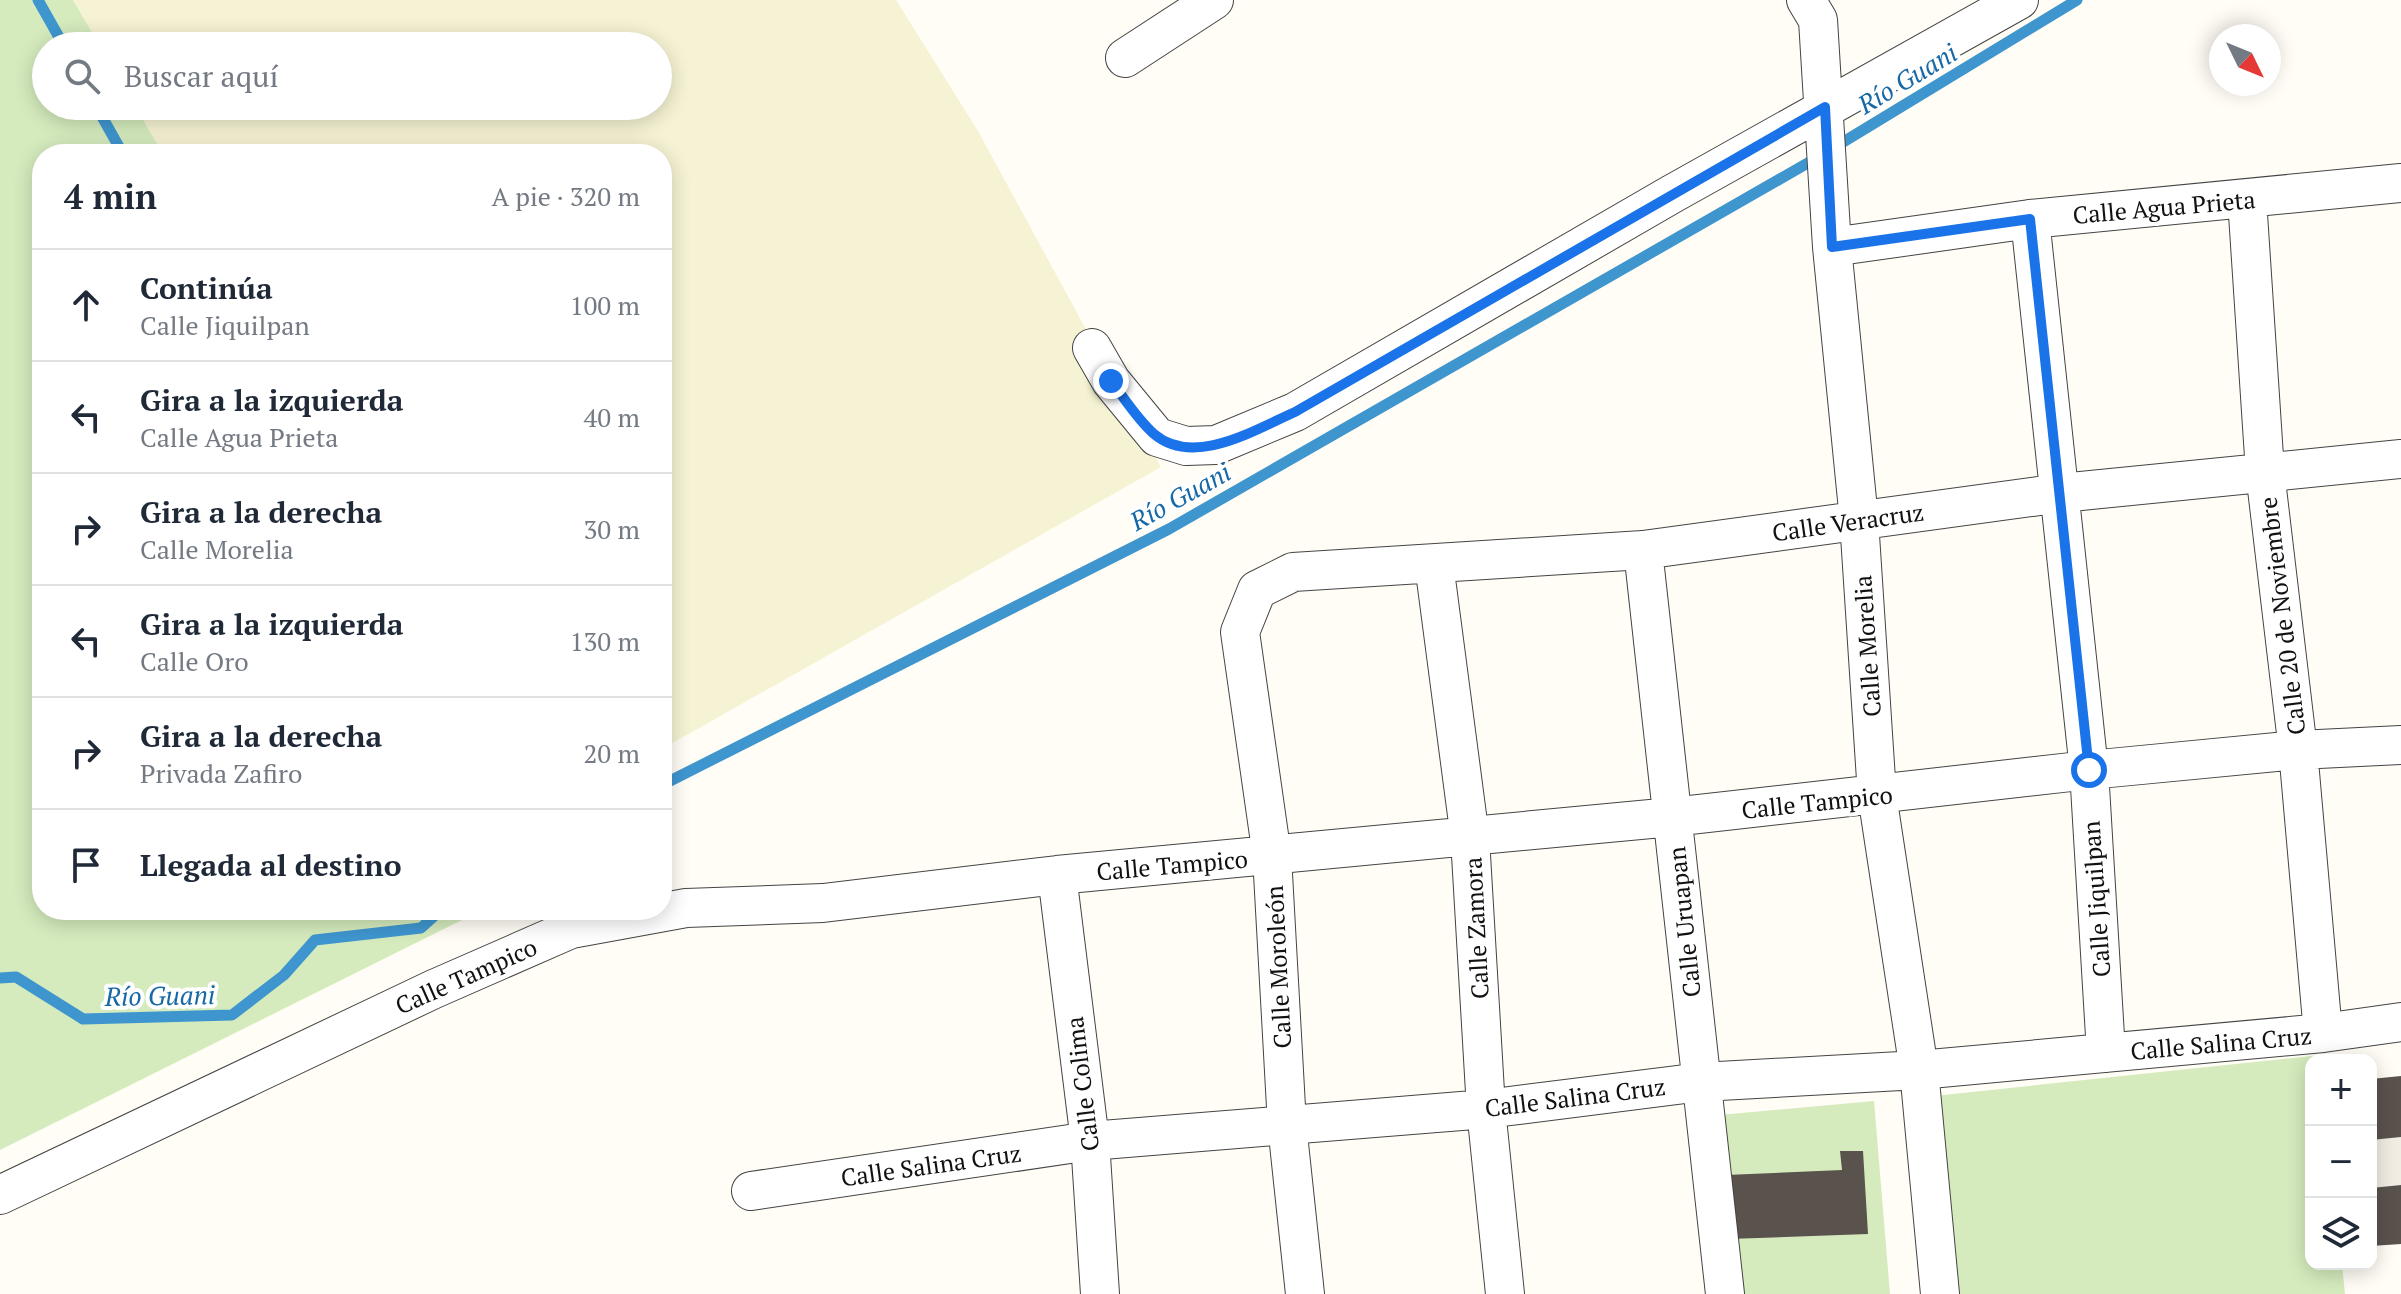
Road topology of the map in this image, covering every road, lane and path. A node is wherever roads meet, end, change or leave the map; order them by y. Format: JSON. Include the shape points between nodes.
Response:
{"nodes":[{"id":1,"x":1214,"y":0,"type":"edge"},
{"id":2,"x":1806,"y":0,"type":"edge"},
{"id":3,"x":2019,"y":0,"type":"edge"},
{"id":4,"x":1125,"y":58,"type":"dead end"},
{"id":5,"x":1826,"y":120,"type":"junction"},
{"id":6,"x":2401,"y":183,"type":"edge"},
{"id":7,"x":2247,"y":199,"type":"junction"},
{"id":8,"x":2030,"y":219,"type":"junction"},
{"id":9,"x":1831,"y":236,"type":"junction"},
{"id":10,"x":1092,"y":348,"type":"dead end"},
{"id":11,"x":2401,"y":459,"type":"edge"},
{"id":12,"x":2265,"y":472,"type":"junction"},
{"id":13,"x":2061,"y":493,"type":"junction"},
{"id":14,"x":1859,"y":520,"type":"junction"},
{"id":15,"x":1643,"y":550,"type":"junction"},
{"id":16,"x":1434,"y":564,"type":"junction"},
{"id":17,"x":1293,"y":572,"type":"joint"},
{"id":18,"x":2401,"y":745,"type":"edge"},
{"id":19,"x":2298,"y":750,"type":"junction"},
{"id":20,"x":2089,"y":770,"type":"junction"},
{"id":21,"x":1877,"y":795,"type":"junction"},
{"id":22,"x":1672,"y":817,"type":"junction"},
{"id":23,"x":1470,"y":838,"type":"junction"},
{"id":24,"x":1272,"y":856,"type":"junction"},
{"id":25,"x":1057,"y":875,"type":"junction"},
{"id":26,"x":672,"y":911,"type":"edge"},
{"id":27,"x":620,"y":920,"type":"edge"},
{"id":28,"x":2401,"y":1022,"type":"edge"},
{"id":29,"x":2323,"y":1033,"type":"junction"},
{"id":30,"x":2106,"y":1053,"type":"junction"},
{"id":31,"x":1919,"y":1070,"type":"junction"},
{"id":32,"x":1701,"y":1082,"type":"junction"},
{"id":33,"x":1486,"y":1109,"type":"junction"},
{"id":34,"x":1287,"y":1125,"type":"junction"},
{"id":35,"x":1090,"y":1141,"type":"junction"},
{"id":36,"x":751,"y":1191,"type":"dead end"},
{"id":37,"x":0,"y":1195,"type":"edge"},
{"id":38,"x":1100,"y":1294,"type":"edge"},
{"id":39,"x":1305,"y":1294,"type":"edge"},
{"id":40,"x":1505,"y":1294,"type":"edge"},
{"id":41,"x":1725,"y":1294,"type":"edge"},
{"id":42,"x":1940,"y":1294,"type":"edge"}],
"edges":[{"from":1,"to":4,"type":"street"},
{"from":2,"to":5,"type":"street","name":"Calle Morelia","via":[[1818,20]]},
{"from":3,"to":5,"type":"street"},
{"from":5,"to":9,"type":"street","name":"Calle Morelia"},
{"from":5,"to":10,"type":"street","via":[[1295,412],[1216,445],[1186,446],[1157,437],[1111,381]]},
{"from":6,"to":7,"type":"street","name":"Calle Agua Prieta"},
{"from":7,"to":8,"type":"street","name":"Calle Agua Prieta"},
{"from":7,"to":12,"type":"street","name":"Calle 20 de Noviembre"},
{"from":8,"to":9,"type":"street","name":"Calle Agua Prieta"},
{"from":8,"to":13,"type":"street","name":"Calle Jiquilpan"},
{"from":9,"to":14,"type":"street","name":"Calle Morelia"},
{"from":11,"to":12,"type":"street","name":"Calle Veracruz"},
{"from":12,"to":13,"type":"street","name":"Calle Veracruz"},
{"from":12,"to":19,"type":"street","name":"Calle 20 de Noviembre"},
{"from":13,"to":14,"type":"street","name":"Calle Veracruz"},
{"from":13,"to":20,"type":"street","name":"Calle Jiquilpan"},
{"from":14,"to":15,"type":"street","name":"Calle Veracruz"},
{"from":14,"to":21,"type":"street","name":"Calle Morelia"},
{"from":15,"to":16,"type":"street","name":"Calle Veracruz"},
{"from":15,"to":22,"type":"street","name":"Calle Uruapan"},
{"from":16,"to":17,"type":"street","name":"Calle Veracruz"},
{"from":16,"to":23,"type":"street","name":"Calle Zamora"},
{"from":17,"to":24,"type":"street","name":"Calle Moroleón","via":[[1257,590],[1240,632]]},
{"from":18,"to":19,"type":"street","name":"Calle Tampico"},
{"from":19,"to":20,"type":"street","name":"Calle Tampico"},
{"from":19,"to":29,"type":"street","name":"Calle 20 de Noviembre"},
{"from":20,"to":21,"type":"street","name":"Calle Tampico"},
{"from":20,"to":30,"type":"street","name":"Calle Jiquilpan"},
{"from":21,"to":22,"type":"street","name":"Calle Tampico"},
{"from":21,"to":31,"type":"street","name":"Calle Morelia"},
{"from":22,"to":23,"type":"street","name":"Calle Tampico"},
{"from":22,"to":32,"type":"street","name":"Calle Uruapan"},
{"from":23,"to":24,"type":"street","name":"Calle Tampico"},
{"from":23,"to":33,"type":"street","name":"Calle Zamora"},
{"from":24,"to":25,"type":"street","name":"Calle Tampico"},
{"from":24,"to":34,"type":"street","name":"Calle Moroleón"},
{"from":25,"to":26,"type":"street","name":"Calle Tampico","via":[[823,903]]},
{"from":25,"to":35,"type":"street","name":"Calle Colima"},
{"from":27,"to":37,"type":"street","name":"Calle Tampico","via":[[571,929],[420,995]]},
{"from":28,"to":29,"type":"street","name":"Calle Salina Cruz"},
{"from":29,"to":30,"type":"street","name":"Calle Salina Cruz"},
{"from":30,"to":31,"type":"street","name":"Calle Salina Cruz"},
{"from":31,"to":32,"type":"street","name":"Calle Salina Cruz"},
{"from":31,"to":42,"type":"street","name":"Calle Morelia"},
{"from":32,"to":33,"type":"street","name":"Calle Salina Cruz"},
{"from":32,"to":41,"type":"street","name":"Calle Uruapan"},
{"from":33,"to":34,"type":"street","name":"Calle Salina Cruz"},
{"from":33,"to":40,"type":"street","name":"Calle Zamora"},
{"from":34,"to":35,"type":"street","name":"Calle Salina Cruz"},
{"from":34,"to":39,"type":"street","name":"Calle Moroleón"},
{"from":35,"to":36,"type":"street","name":"Calle Salina Cruz"},
{"from":35,"to":38,"type":"street","name":"Calle Colima"}]}
